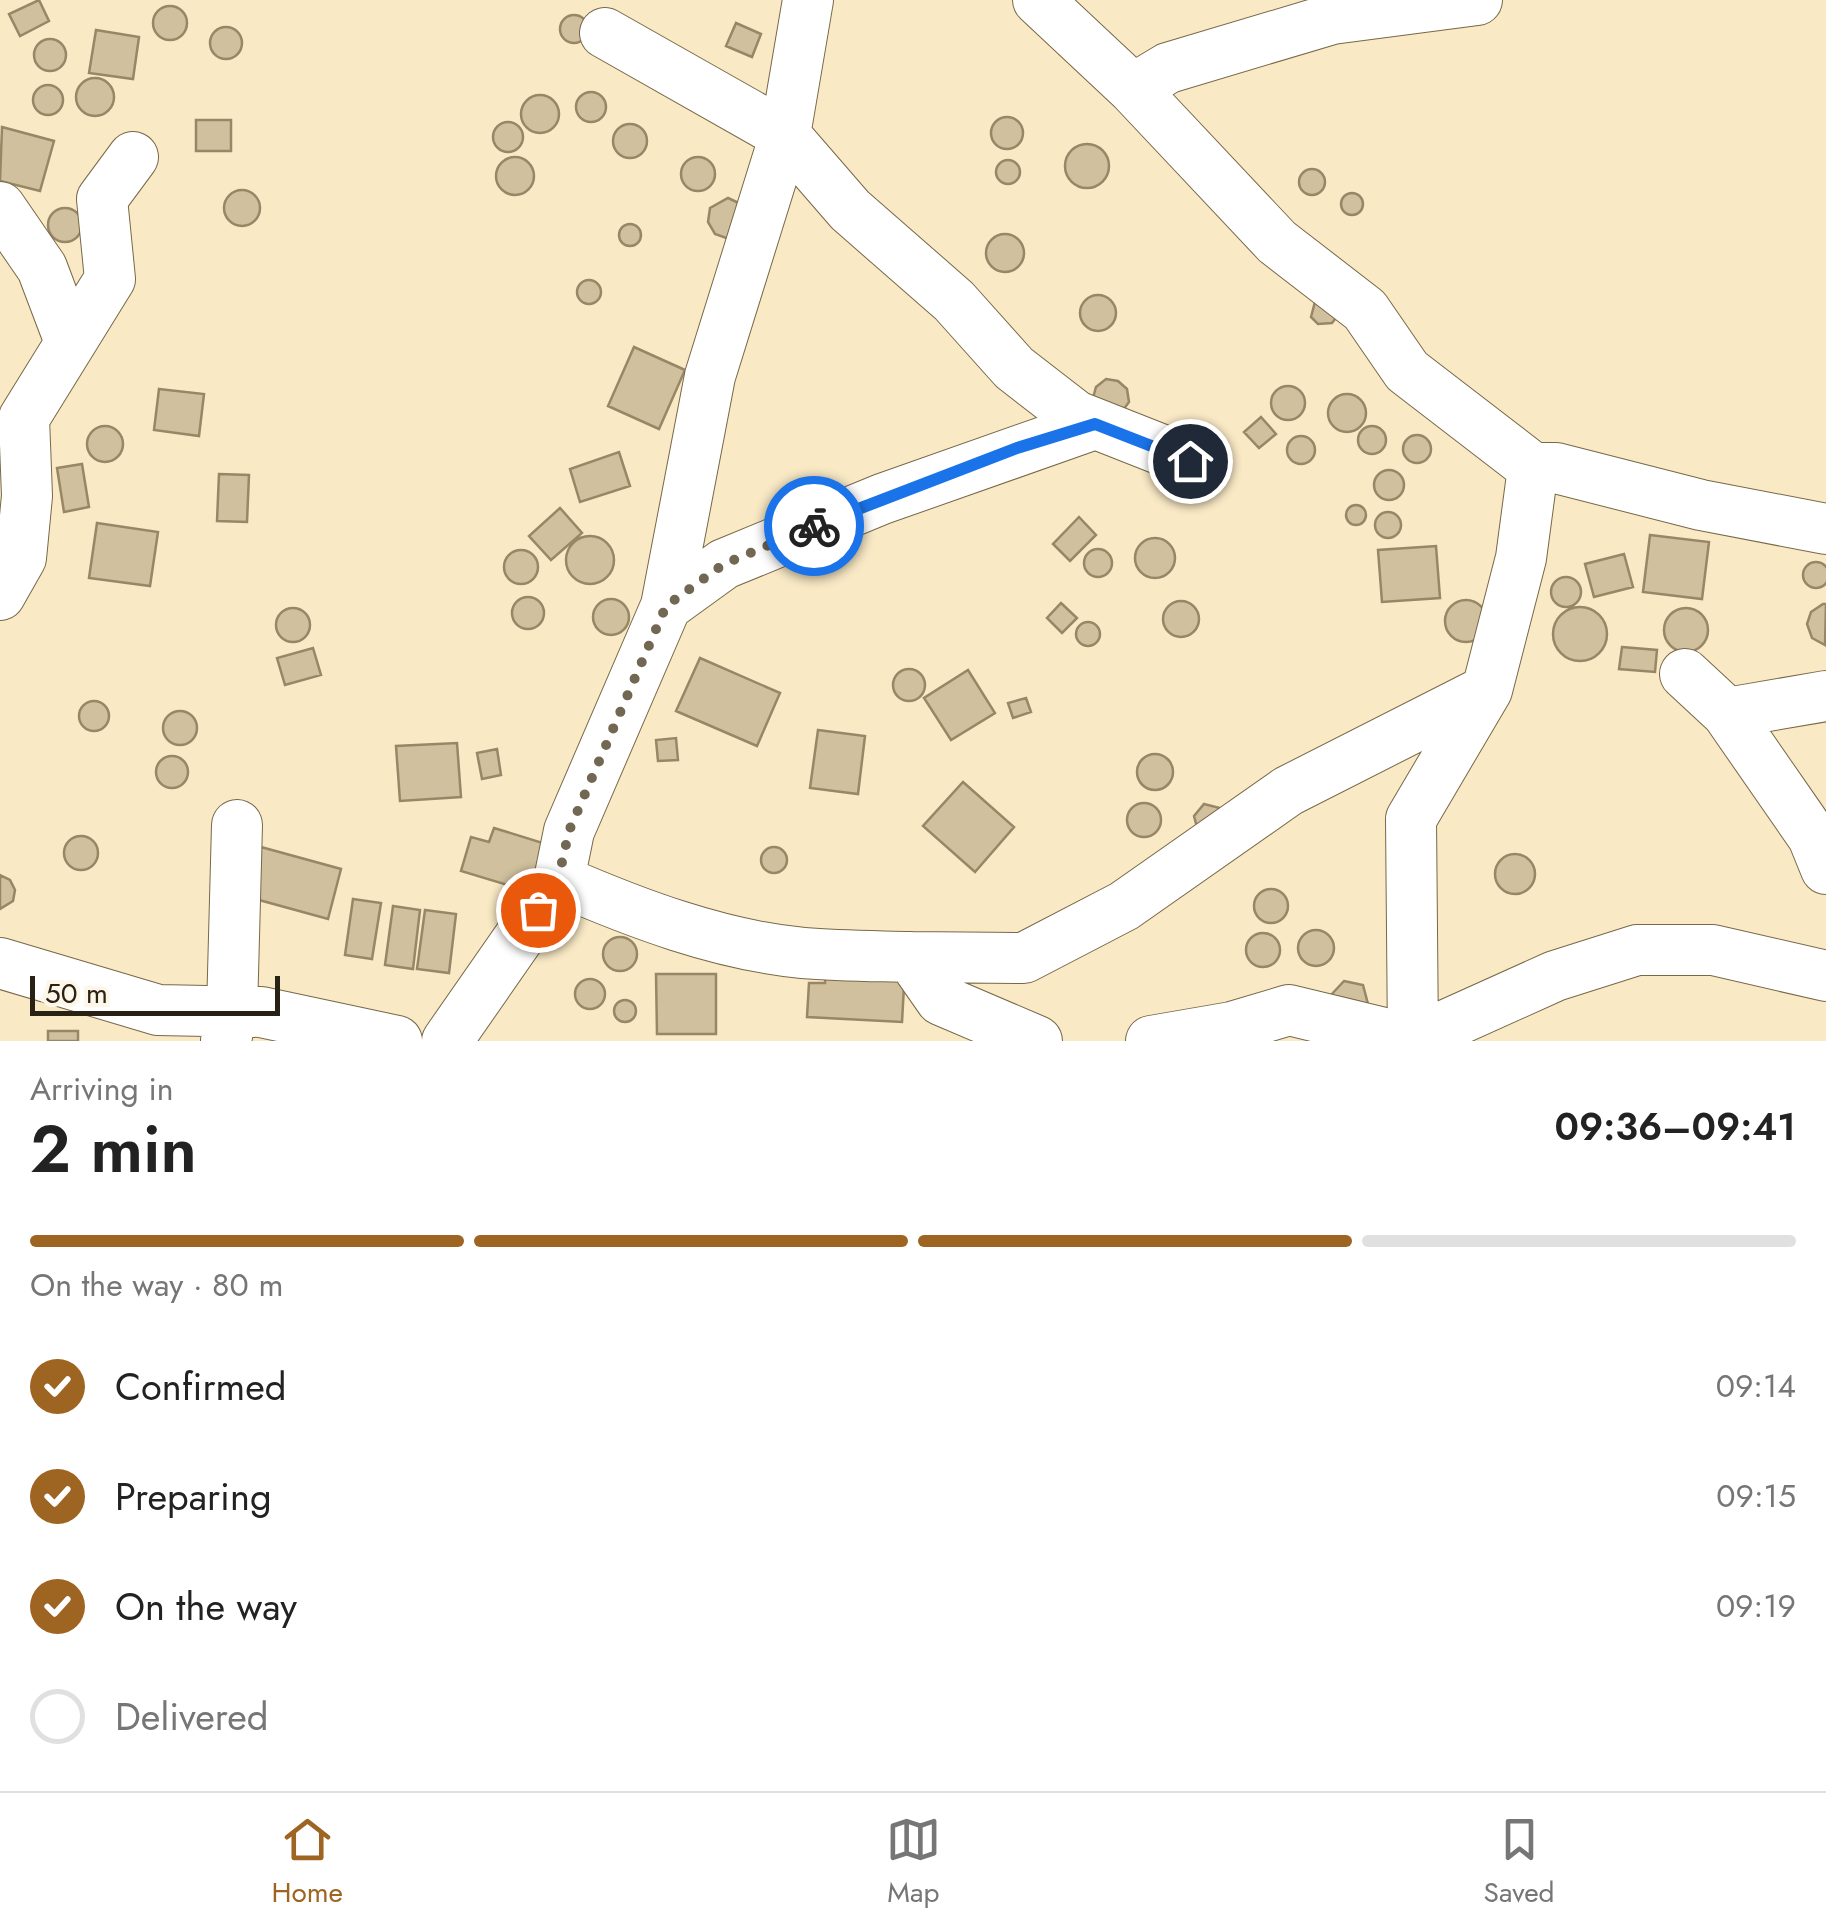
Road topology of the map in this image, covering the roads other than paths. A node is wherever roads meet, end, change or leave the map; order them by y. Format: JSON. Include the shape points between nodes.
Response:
{"nodes":[{"id":1,"x":808,"y":0,"type":"edge"},
{"id":2,"x":1038,"y":0,"type":"edge"},
{"id":3,"x":1476,"y":0,"type":"edge"},
{"id":4,"x":606,"y":33,"type":"dead end"},
{"id":5,"x":1132,"y":89,"type":"junction"},
{"id":6,"x":785,"y":134,"type":"junction"},
{"id":7,"x":133,"y":156,"type":"dead end"},
{"id":8,"x":0,"y":206,"type":"edge"},
{"id":9,"x":70,"y":342,"type":"junction"},
{"id":10,"x":1095,"y":424,"type":"junction"},
{"id":11,"x":1190,"y":461,"type":"dead end"},
{"id":12,"x":1533,"y":468,"type":"junction"},
{"id":13,"x":1826,"y":529,"type":"edge"},
{"id":14,"x":0,"y":595,"type":"edge"},
{"id":15,"x":666,"y":606,"type":"junction"},
{"id":16,"x":1685,"y":674,"type":"dead end"},
{"id":17,"x":1486,"y":690,"type":"junction"},
{"id":18,"x":1826,"y":696,"type":"edge"},
{"id":19,"x":1727,"y":713,"type":"junction"},
{"id":20,"x":237,"y":825,"type":"dead end"},
{"id":21,"x":1826,"y":869,"type":"edge"},
{"id":22,"x":558,"y":880,"type":"junction"},
{"id":23,"x":912,"y":957,"type":"junction"},
{"id":24,"x":0,"y":963,"type":"edge"},
{"id":25,"x":1826,"y":976,"type":"edge"},
{"id":26,"x":229,"y":1026,"type":"edge"},
{"id":27,"x":397,"y":1041,"type":"edge"},
{"id":28,"x":447,"y":1041,"type":"edge"},
{"id":29,"x":1038,"y":1041,"type":"edge"},
{"id":30,"x":1151,"y":1041,"type":"edge"},
{"id":31,"x":1413,"y":1041,"type":"edge"}],
"edges":[{"from":1,"to":6,"type":"street"},
{"from":2,"to":5,"type":"street"},
{"from":3,"to":5,"type":"street","via":[[1332,19],[1168,68]]},
{"from":4,"to":6,"type":"street"},
{"from":5,"to":12,"type":"street","via":[[1278,242],[1365,310],[1407,371]]},
{"from":6,"to":10,"type":"street","via":[[850,210],[954,301],[1014,368]]},
{"from":6,"to":15,"type":"street","via":[[710,376]]},
{"from":7,"to":9,"type":"street","via":[[102,198],[110,279]]},
{"from":8,"to":9,"type":"street","via":[[42,268]]},
{"from":9,"to":14,"type":"street","via":[[24,418],[21,558]]},
{"from":10,"to":11,"type":"street"},
{"from":10,"to":15,"type":"street","via":[[932,480],[724,564]]},
{"from":12,"to":13,"type":"street"},
{"from":12,"to":17,"type":"street","via":[[1521,558]]},
{"from":15,"to":22,"type":"street","via":[[569,831]]},
{"from":16,"to":19,"type":"street"},
{"from":17,"to":23,"type":"street","via":[[1288,790],[1124,906],[1024,958]]},
{"from":17,"to":31,"type":"street","via":[[1411,819]]},
{"from":18,"to":19,"type":"street"},
{"from":19,"to":21,"type":"street","via":[[1813,837]]},
{"from":20,"to":26,"type":"street"},
{"from":22,"to":23,"type":"street","via":[[722,937],[800,953]]},
{"from":22,"to":28,"type":"street"},
{"from":23,"to":29,"type":"street","via":[[942,1000]]},
{"from":24,"to":26,"type":"street"},
{"from":25,"to":31,"type":"street","via":[[1712,950],[1637,950],[1554,976]]},
{"from":26,"to":27,"type":"street","via":[[261,1012]]},
{"from":30,"to":31,"type":"street","via":[[1289,1010]]}]}
